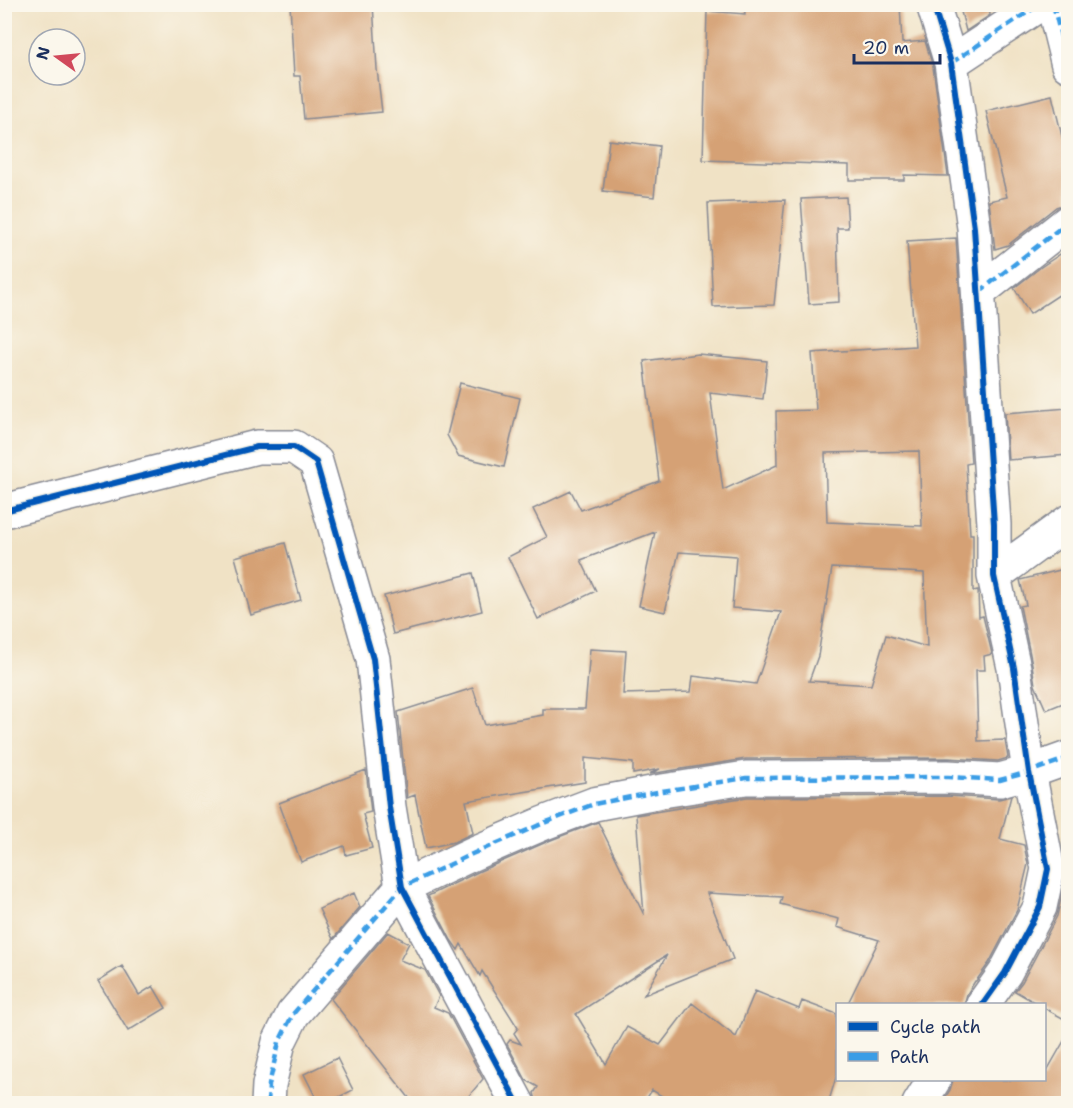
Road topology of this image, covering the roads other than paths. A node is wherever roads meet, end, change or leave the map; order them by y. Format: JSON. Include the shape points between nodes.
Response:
{"nodes":[{"id":1,"x":933,"y":4,"type":"edge"},
{"id":2,"x":1040,"y":4,"type":"edge"},
{"id":3,"x":1053,"y":4,"type":"edge"},
{"id":4,"x":951,"y":63,"type":"junction"},
{"id":5,"x":1068,"y":65,"type":"edge"},
{"id":6,"x":1068,"y":222,"type":"edge"},
{"id":7,"x":979,"y":292,"type":"junction"},
{"id":8,"x":4,"y":511,"type":"edge"},
{"id":9,"x":1068,"y":522,"type":"edge"},
{"id":10,"x":994,"y":576,"type":"junction"},
{"id":11,"x":1068,"y":758,"type":"edge"},
{"id":12,"x":1029,"y":772,"type":"junction"},
{"id":13,"x":402,"y":887,"type":"junction"},
{"id":14,"x":984,"y":1003,"type":"edge"},
{"id":15,"x":933,"y":1081,"type":"edge"},
{"id":16,"x":268,"y":1104,"type":"edge"},
{"id":17,"x":518,"y":1104,"type":"edge"},
{"id":18,"x":919,"y":1104,"type":"edge"}],
"edges":[{"from":1,"to":4,"type":"street"},
{"from":2,"to":4,"type":"street"},
{"from":3,"to":5,"type":"street"},
{"from":4,"to":7,"type":"street"},
{"from":6,"to":7,"type":"street"},
{"from":7,"to":10,"type":"street"},
{"from":8,"to":13,"type":"street","via":[[256,447],[294,447],[316,462],[374,659],[389,807]]},
{"from":9,"to":10,"type":"street"},
{"from":10,"to":12,"type":"street","via":[[1014,668]]},
{"from":11,"to":12,"type":"street"},
{"from":12,"to":13,"type":"street","via":[[1000,780],[746,778],[662,791],[594,804]]},
{"from":12,"to":14,"type":"street","via":[[1048,869],[1040,907]]},
{"from":13,"to":16,"type":"street","via":[[293,1014],[279,1042]]},
{"from":13,"to":17,"type":"street"},
{"from":15,"to":18,"type":"street"}]}
